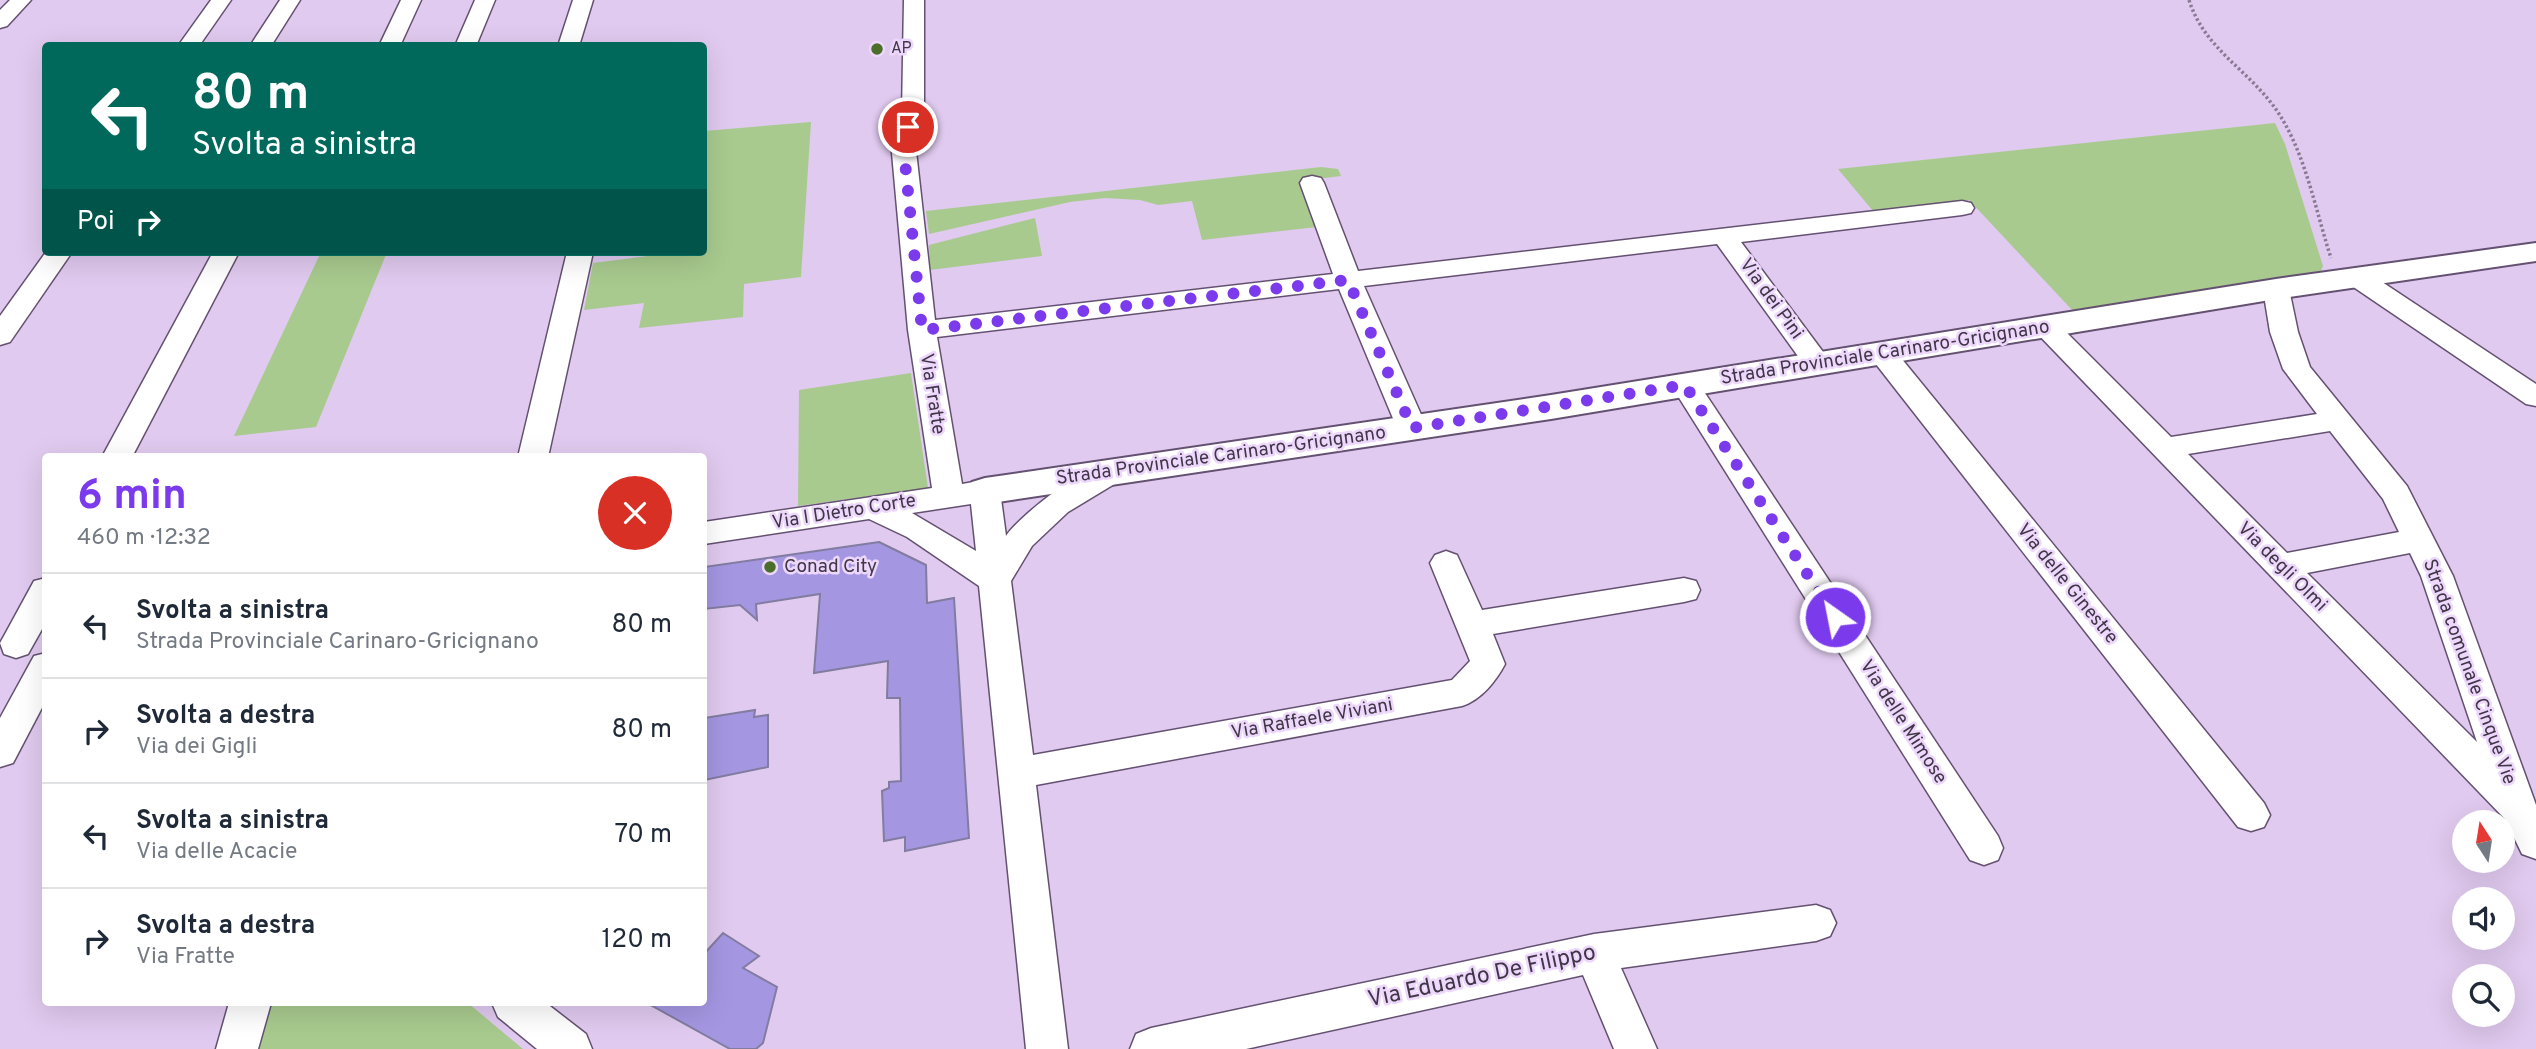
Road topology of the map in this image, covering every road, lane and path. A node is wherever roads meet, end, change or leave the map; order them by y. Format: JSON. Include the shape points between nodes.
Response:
{"nodes":[{"id":1,"x":21,"y":0,"type":"edge"},
{"id":2,"x":221,"y":0,"type":"edge"},
{"id":3,"x":290,"y":0,"type":"edge"},
{"id":4,"x":411,"y":0,"type":"edge"},
{"id":5,"x":485,"y":0,"type":"edge"},
{"id":6,"x":583,"y":0,"type":"edge"},
{"id":7,"x":915,"y":0,"type":"edge"},
{"id":8,"x":2189,"y":0,"type":"edge"},
{"id":9,"x":0,"y":22,"type":"edge"},
{"id":10,"x":191,"y":42,"type":"edge"},
{"id":11,"x":263,"y":42,"type":"edge"},
{"id":12,"x":391,"y":42,"type":"edge"},
{"id":13,"x":467,"y":42,"type":"edge"},
{"id":14,"x":569,"y":42,"type":"edge"},
{"id":15,"x":1312,"y":183,"type":"dead end"},
{"id":16,"x":1962,"y":208,"type":"dead end"},
{"id":17,"x":1723,"y":235,"type":"junction"},
{"id":18,"x":2536,"y":252,"type":"edge"},
{"id":19,"x":56,"y":256,"type":"edge"},
{"id":20,"x":224,"y":256,"type":"edge"},
{"id":21,"x":579,"y":256,"type":"edge"},
{"id":22,"x":2348,"y":279,"type":"junction"},
{"id":23,"x":1348,"y":280,"type":"junction"},
{"id":24,"x":2276,"y":289,"type":"junction"},
{"id":25,"x":2045,"y":327,"type":"junction"},
{"id":26,"x":922,"y":330,"type":"junction"},
{"id":27,"x":0,"y":335,"type":"edge"},
{"id":28,"x":1882,"y":353,"type":"junction"},
{"id":29,"x":1818,"y":364,"type":"junction"},
{"id":30,"x":1685,"y":385,"type":"junction"},
{"id":31,"x":2536,"y":397,"type":"edge"},
{"id":32,"x":2337,"y":420,"type":"junction"},
{"id":33,"x":1412,"y":428,"type":"junction"},
{"id":34,"x":2164,"y":448,"type":"junction"},
{"id":35,"x":119,"y":453,"type":"edge"},
{"id":36,"x":534,"y":453,"type":"edge"},
{"id":37,"x":1110,"y":472,"type":"junction"},
{"id":38,"x":985,"y":491,"type":"junction"},
{"id":39,"x":949,"y":496,"type":"junction"},
{"id":40,"x":873,"y":508,"type":"junction"},
{"id":41,"x":707,"y":533,"type":"edge"},
{"id":42,"x":2419,"y":540,"type":"junction"},
{"id":43,"x":1446,"y":563,"type":"dead end"},
{"id":44,"x":2280,"y":566,"type":"junction"},
{"id":45,"x":995,"y":580,"type":"junction"},
{"id":46,"x":1684,"y":590,"type":"dead end"},
{"id":47,"x":42,"y":599,"type":"edge"},
{"id":48,"x":1472,"y":625,"type":"junction"},
{"id":49,"x":21,"y":644,"type":"edge"},
{"id":50,"x":42,"y":673,"type":"edge"},
{"id":51,"x":0,"y":752,"type":"edge"},
{"id":52,"x":1017,"y":773,"type":"junction"},
{"id":53,"x":2518,"y":808,"type":"junction"},
{"id":54,"x":2250,"y":815,"type":"dead end"},
{"id":55,"x":2536,"y":842,"type":"edge"},
{"id":56,"x":1984,"y":848,"type":"dead end"},
{"id":57,"x":1816,"y":923,"type":"dead end"},
{"id":58,"x":1594,"y":953,"type":"junction"},
{"id":59,"x":249,"y":1006,"type":"edge"},
{"id":60,"x":517,"y":1006,"type":"edge"},
{"id":61,"x":237,"y":1049,"type":"edge"},
{"id":62,"x":571,"y":1049,"type":"edge"},
{"id":63,"x":1047,"y":1049,"type":"edge"},
{"id":64,"x":1151,"y":1049,"type":"edge"},
{"id":65,"x":1636,"y":1049,"type":"edge"}],
"edges":[{"from":1,"to":9,"type":"street"},
{"from":2,"to":10,"type":"street"},
{"from":3,"to":11,"type":"street"},
{"from":4,"to":12,"type":"street"},
{"from":5,"to":13,"type":"street"},
{"from":6,"to":14,"type":"street"},
{"from":7,"to":26,"type":"street","name":"Via Fratte","via":[[913,113],[903,142]]},
{"from":8,"to":22,"type":"path","via":[[2208,37],[2275,108]]},
{"from":15,"to":23,"type":"street"},
{"from":16,"to":17,"type":"street"},
{"from":17,"to":23,"type":"street"},
{"from":17,"to":29,"type":"street","name":"Via dei Pini"},
{"from":18,"to":22,"type":"street","name":"Strada Provinciale Carinaro-Gricignano"},
{"from":19,"to":27,"type":"street"},
{"from":20,"to":35,"type":"street"},
{"from":21,"to":36,"type":"street"},
{"from":22,"to":24,"type":"street","name":"Strada Provinciale Carinaro-Gricignano"},
{"from":22,"to":31,"type":"street"},
{"from":23,"to":26,"type":"street"},
{"from":23,"to":33,"type":"street"},
{"from":24,"to":25,"type":"street","name":"Strada Provinciale Carinaro-Gricignano"},
{"from":24,"to":32,"type":"street","name":"Strada comunale Cinque Vie","via":[[2297,369]]},
{"from":25,"to":28,"type":"street","name":"Strada Provinciale Carinaro-Gricignano"},
{"from":25,"to":34,"type":"street","name":"Via degli Olmi"},
{"from":26,"to":39,"type":"street","name":"Via Fratte"},
{"from":28,"to":29,"type":"street","name":"Strada Provinciale Carinaro-Gricignano"},
{"from":28,"to":54,"type":"street","name":"Via delle Ginestre"},
{"from":29,"to":30,"type":"street","name":"Strada Provinciale Carinaro-Gricignano"},
{"from":30,"to":33,"type":"street","name":"Strada Provinciale Carinaro-Gricignano"},
{"from":30,"to":56,"type":"street","name":"Via delle Mimose"},
{"from":32,"to":34,"type":"street"},
{"from":32,"to":42,"type":"street","name":"Strada comunale Cinque Vie","via":[[2396,494]]},
{"from":33,"to":37,"type":"street","name":"Strada Provinciale Carinaro-Gricignano"},
{"from":34,"to":44,"type":"street","name":"Via degli Olmi"},
{"from":37,"to":38,"type":"street","name":"Strada Provinciale Carinaro-Gricignano"},
{"from":37,"to":45,"type":"street","via":[[1057,504],[1021,538]]},
{"from":38,"to":39,"type":"street","name":"Via I Dietro Corte"},
{"from":38,"to":45,"type":"street"},
{"from":39,"to":40,"type":"street","name":"Via I Dietro Corte"},
{"from":40,"to":41,"type":"street","name":"Via I Dietro Corte"},
{"from":40,"to":45,"type":"street","via":[[930,536]]},
{"from":42,"to":44,"type":"street"},
{"from":42,"to":53,"type":"street","name":"Strada comunale Cinque Vie","via":[[2437,576]]},
{"from":43,"to":48,"type":"street","name":"Via Raffaele Viviani"},
{"from":44,"to":53,"type":"street","name":"Via degli Olmi"},
{"from":45,"to":52,"type":"street"},
{"from":46,"to":48,"type":"street"},
{"from":47,"to":49,"type":"street"},
{"from":48,"to":52,"type":"street","name":"Via Raffaele Viviani","via":[[1488,664],[1462,692]]},
{"from":50,"to":51,"type":"street"},
{"from":52,"to":63,"type":"street"},
{"from":53,"to":55,"type":"street","name":"Strada comunale Cinque Vie"},
{"from":57,"to":58,"type":"street","name":"Via Eduardo De Filippo"},
{"from":58,"to":64,"type":"street","name":"Via Eduardo De Filippo"},
{"from":58,"to":65,"type":"street"},
{"from":59,"to":61,"type":"street"},
{"from":60,"to":62,"type":"street"}]}
